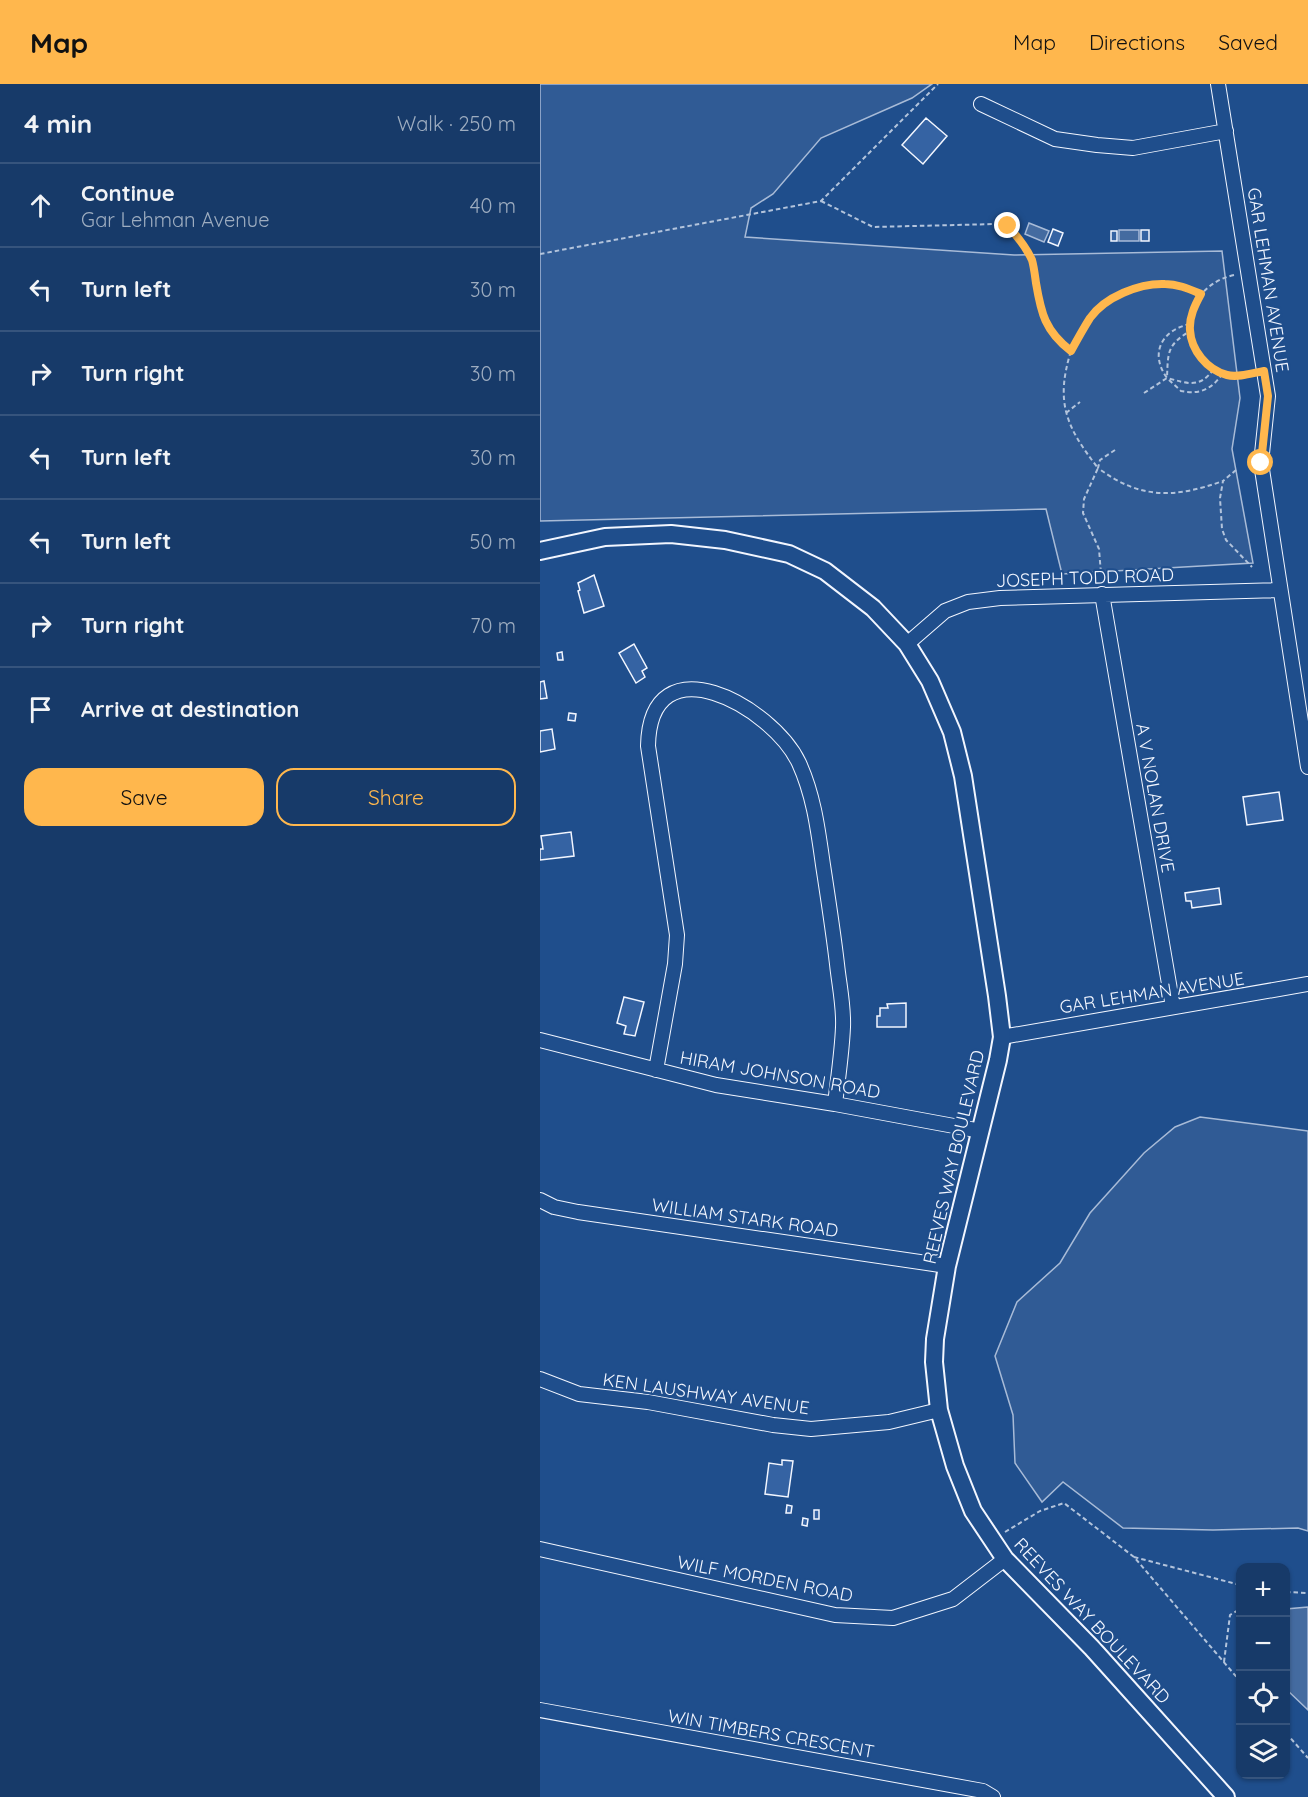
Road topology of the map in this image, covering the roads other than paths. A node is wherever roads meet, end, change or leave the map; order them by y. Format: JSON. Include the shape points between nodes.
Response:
{"nodes":[{"id":1,"x":1218,"y":84,"type":"edge"},
{"id":2,"x":981,"y":104,"type":"dead end"},
{"id":3,"x":1226,"y":131,"type":"junction"},
{"id":4,"x":548,"y":550,"type":"edge"},
{"id":5,"x":540,"y":558,"type":"edge"},
{"id":6,"x":1280,"y":590,"type":"junction"},
{"id":7,"x":1102,"y":594,"type":"junction"},
{"id":8,"x":907,"y":644,"type":"junction"},
{"id":9,"x":1308,"y":767,"type":"edge"},
{"id":10,"x":1308,"y":984,"type":"edge"},
{"id":11,"x":1173,"y":1007,"type":"junction"},
{"id":12,"x":1002,"y":1037,"type":"junction"},
{"id":13,"x":540,"y":1040,"type":"edge"},
{"id":14,"x":656,"y":1070,"type":"junction"},
{"id":15,"x":835,"y":1104,"type":"junction"},
{"id":16,"x":981,"y":1131,"type":"junction"},
{"id":17,"x":540,"y":1200,"type":"edge"},
{"id":18,"x":947,"y":1266,"type":"junction"},
{"id":19,"x":540,"y":1379,"type":"edge"},
{"id":20,"x":939,"y":1410,"type":"junction"},
{"id":21,"x":540,"y":1549,"type":"edge"},
{"id":22,"x":1005,"y":1559,"type":"junction"},
{"id":23,"x":540,"y":1710,"type":"edge"},
{"id":24,"x":993,"y":1797,"type":"edge"},
{"id":25,"x":1226,"y":1797,"type":"edge"}],
"edges":[{"from":1,"to":3,"type":"street","name":"GAR LEHMAN AVENUE"},
{"from":2,"to":3,"type":"street","via":[[1055,139],[1097,145],[1133,148]]},
{"from":3,"to":6,"type":"street","name":"GAR LEHMAN AVENUE","via":[[1268,396],[1261,463]]},
{"from":4,"to":5,"type":"street","name":"REEVES WAY BOULEVARD"},
{"from":4,"to":8,"type":"street","name":"REEVES WAY BOULEVARD","via":[[605,537],[671,534],[725,540],[789,554],[825,571],[873,608]]},
{"from":6,"to":7,"type":"street","name":"JOSEPH TODD ROAD"},
{"from":6,"to":9,"type":"street","name":"GAR LEHMAN AVENUE"},
{"from":7,"to":8,"type":"street","name":"JOSEPH TODD ROAD","via":[[968,602],[945,611]]},
{"from":7,"to":11,"type":"street","name":"A V NOLAN DRIVE"},
{"from":8,"to":12,"type":"street","name":"REEVES WAY BOULEVARD","via":[[930,681],[952,732],[963,776]]},
{"from":10,"to":11,"type":"street","name":"GAR LEHMAN AVENUE"},
{"from":11,"to":12,"type":"street","name":"GAR LEHMAN AVENUE"},
{"from":12,"to":16,"type":"street","name":"REEVES WAY BOULEVARD"},
{"from":13,"to":14,"type":"street","name":"HIRAM JOHNSON ROAD"},
{"from":14,"to":15,"type":"street","name":"HIRAM JOHNSON ROAD","via":[[749,1092]]},
{"from":14,"to":15,"type":"street","via":[[677,935],[648,726],[662,699],[678,690],[695,689],[723,695],[776,730],[798,762],[814,804],[843,1024]]},
{"from":15,"to":16,"type":"street","name":"HIRAM JOHNSON ROAD"},
{"from":16,"to":18,"type":"street","name":"REEVES WAY BOULEVARD"},
{"from":17,"to":18,"type":"street","name":"WILLIAM STARK ROAD","via":[[554,1208],[578,1212]]},
{"from":18,"to":20,"type":"street","name":"REEVES WAY BOULEVARD","via":[[934,1340]]},
{"from":19,"to":20,"type":"street","name":"KEN LAUSHWAY AVENUE","via":[[579,1394],[811,1429],[889,1422]]},
{"from":20,"to":22,"type":"street","name":"REEVES WAY BOULEVARD","via":[[973,1511]]},
{"from":21,"to":22,"type":"street","name":"WILF MORDEN ROAD","via":[[835,1615],[893,1618],[953,1599]]},
{"from":22,"to":25,"type":"street","name":"REEVES WAY BOULEVARD","via":[[1092,1648]]},
{"from":23,"to":24,"type":"street","name":"WIN TIMBERS CRESCENT","via":[[983,1791]]}]}
